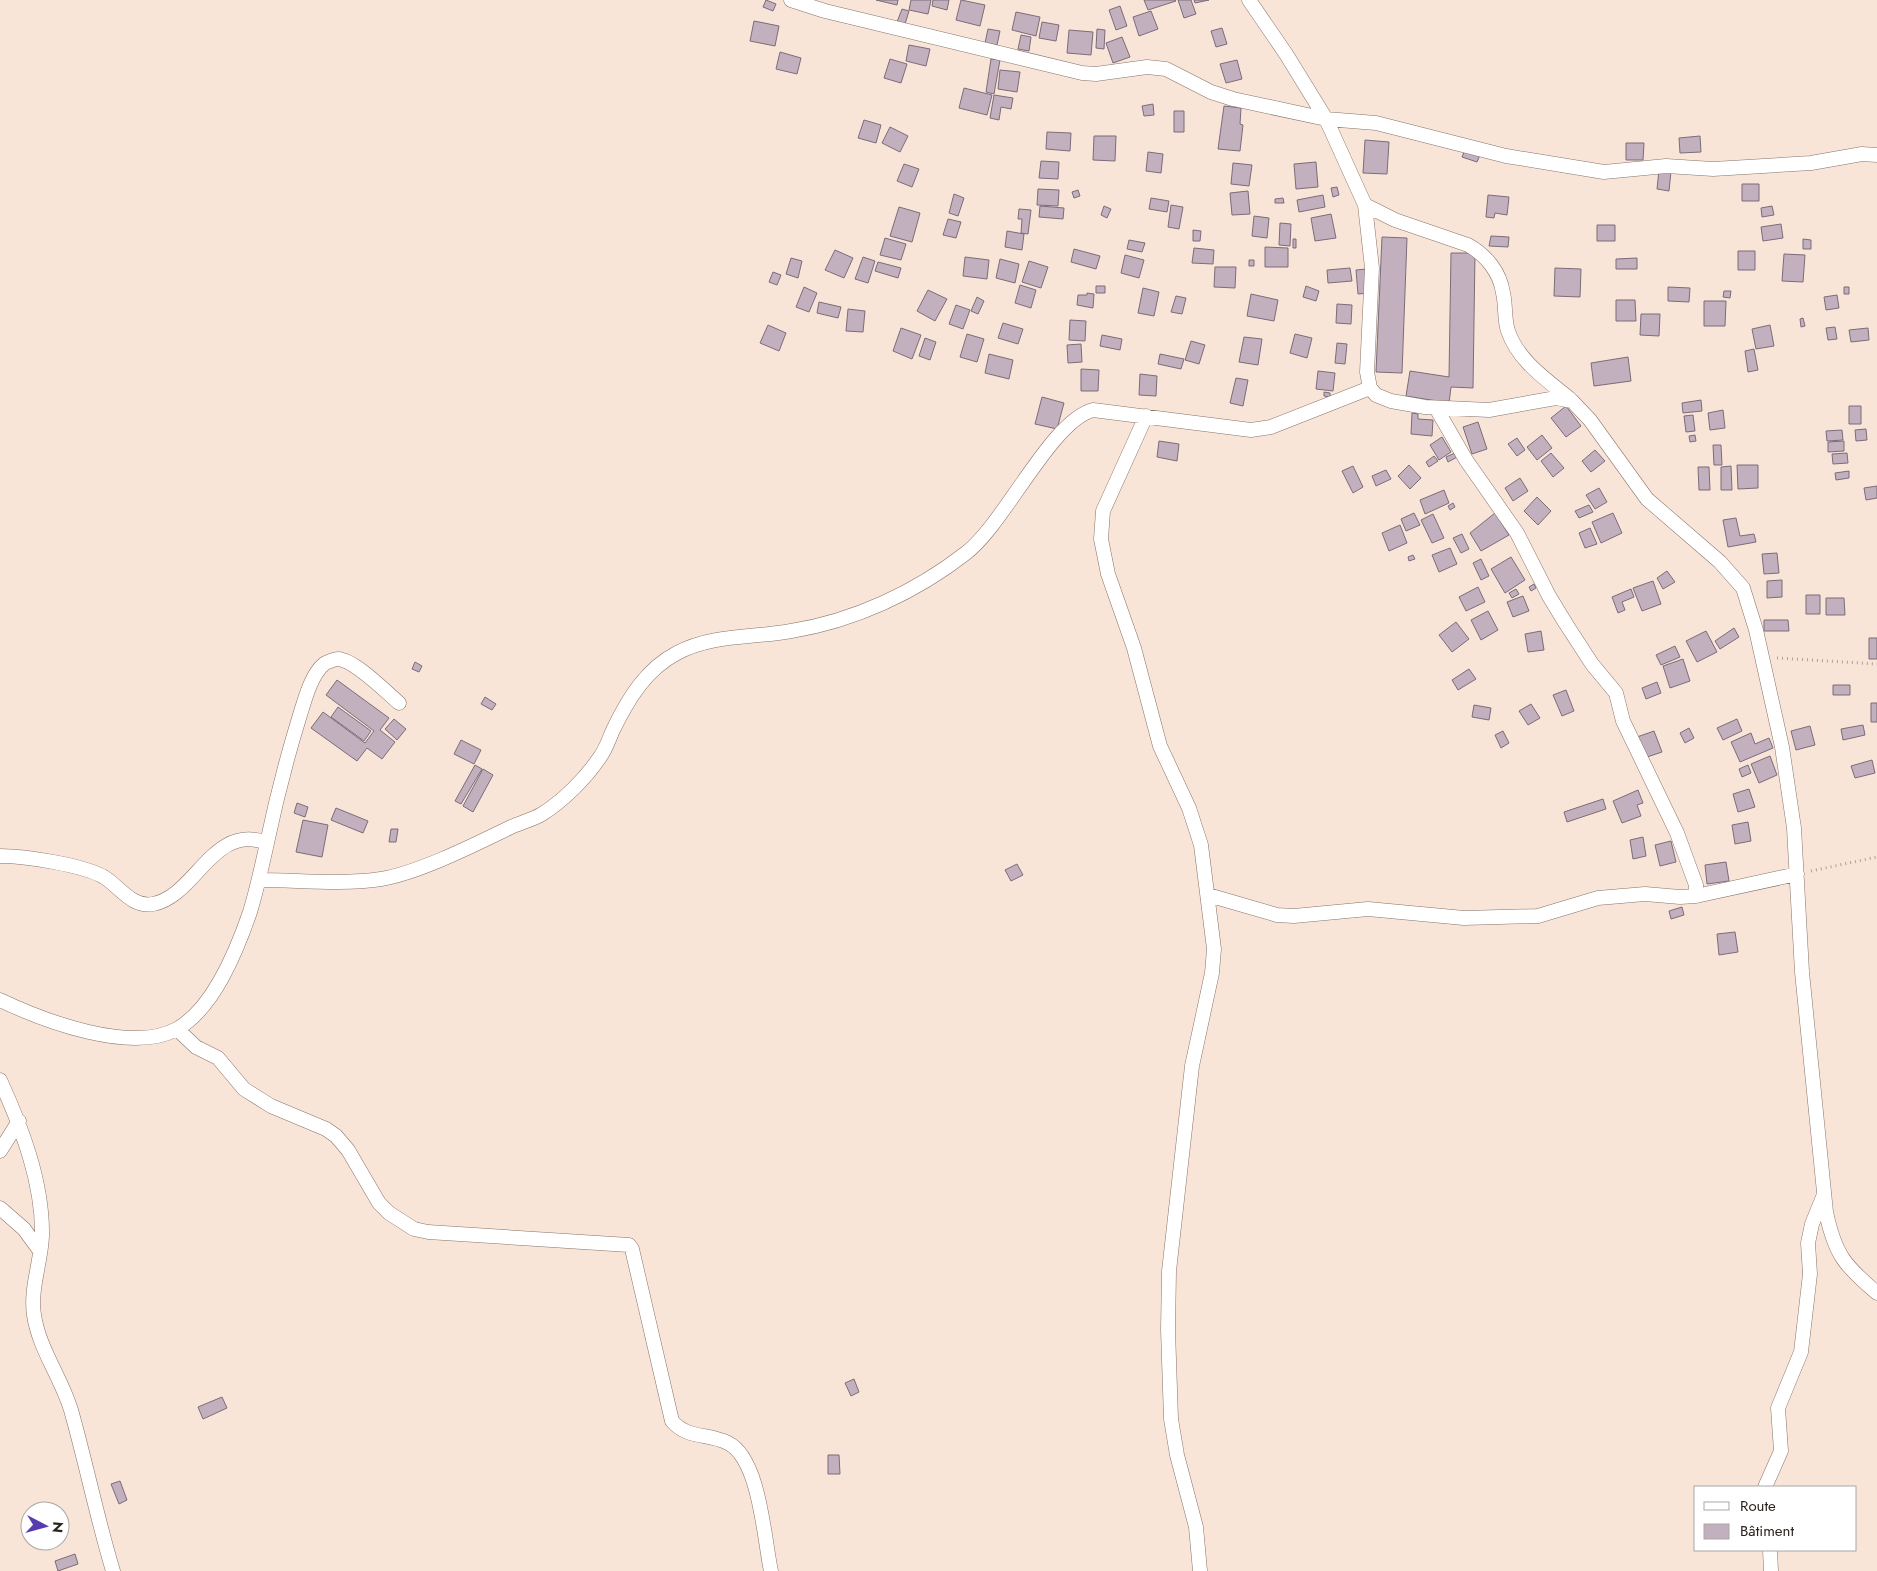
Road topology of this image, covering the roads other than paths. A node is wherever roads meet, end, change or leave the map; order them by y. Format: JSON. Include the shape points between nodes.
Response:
{"nodes":[{"id":1,"x":791,"y":0,"type":"edge"},
{"id":2,"x":1249,"y":0,"type":"edge"},
{"id":3,"x":1326,"y":119,"type":"junction"},
{"id":4,"x":1877,"y":155,"type":"edge"},
{"id":5,"x":1365,"y":205,"type":"junction"},
{"id":6,"x":1370,"y":388,"type":"junction"},
{"id":7,"x":1572,"y":401,"type":"junction"},
{"id":8,"x":1436,"y":408,"type":"junction"},
{"id":9,"x":1146,"y":416,"type":"junction"},
{"id":10,"x":399,"y":703,"type":"dead end"},
{"id":11,"x":267,"y":844,"type":"junction"},
{"id":12,"x":0,"y":856,"type":"edge"},
{"id":13,"x":1797,"y":874,"type":"junction"},
{"id":14,"x":259,"y":880,"type":"junction"},
{"id":15,"x":1208,"y":895,"type":"junction"},
{"id":16,"x":1696,"y":896,"type":"junction"},
{"id":17,"x":0,"y":1000,"type":"edge"},
{"id":18,"x":177,"y":1029,"type":"junction"},
{"id":19,"x":0,"y":1080,"type":"edge"},
{"id":20,"x":19,"y":1121,"type":"junction"},
{"id":21,"x":0,"y":1151,"type":"edge"},
{"id":22,"x":1824,"y":1194,"type":"junction"},
{"id":23,"x":0,"y":1208,"type":"edge"},
{"id":24,"x":40,"y":1251,"type":"junction"},
{"id":25,"x":1877,"y":1293,"type":"edge"},
{"id":26,"x":1765,"y":1486,"type":"edge"},
{"id":27,"x":1770,"y":1551,"type":"edge"},
{"id":28,"x":113,"y":1571,"type":"edge"},
{"id":29,"x":771,"y":1571,"type":"edge"},
{"id":30,"x":1200,"y":1571,"type":"edge"},
{"id":31,"x":1771,"y":1571,"type":"edge"}],
"edges":[{"from":1,"to":3,"type":"street","via":[[1082,73],[1147,67],[1166,69],[1211,92],[1233,99]]},
{"from":2,"to":3,"type":"street"},
{"from":3,"to":4,"type":"street","via":[[1376,123],[1506,156],[1604,172],[1666,166],[1713,168],[1811,163],[1862,154]]},
{"from":3,"to":5,"type":"street"},
{"from":5,"to":6,"type":"street","via":[[1372,268],[1367,372]]},
{"from":5,"to":7,"type":"street","via":[[1395,220],[1478,250],[1500,279],[1508,332],[1518,349],[1534,370]]},
{"from":6,"to":8,"type":"street","via":[[1376,395],[1391,401]]},
{"from":6,"to":9,"type":"street","via":[[1271,427],[1251,430]]},
{"from":7,"to":8,"type":"street","via":[[1556,398],[1489,410]]},
{"from":7,"to":13,"type":"street","via":[[1590,420],[1647,499],[1736,577],[1742,588],[1756,630],[1789,790]]},
{"from":8,"to":16,"type":"street","via":[[1466,460],[1517,532],[1566,624],[1616,694],[1623,721],[1677,832],[1696,885]]},
{"from":9,"to":14,"type":"street","via":[[1093,410],[1078,416],[1037,463],[981,538],[969,551],[926,582],[824,625],[764,636],[731,637],[678,652],[643,680],[587,774],[541,814],[456,852],[383,879]]},
{"from":9,"to":15,"type":"street","via":[[1103,512],[1101,539],[1108,574],[1134,648],[1160,746],[1189,808],[1201,845]]},
{"from":10,"to":11,"type":"street","via":[[352,664],[338,659],[325,663],[299,717]]},
{"from":11,"to":12,"type":"street","via":[[255,839],[238,841],[215,853],[177,892],[147,905],[133,901],[97,874],[42,860]]},
{"from":11,"to":14,"type":"street"},
{"from":13,"to":16,"type":"street"},
{"from":13,"to":22,"type":"street","via":[[1802,972]]},
{"from":14,"to":18,"type":"street","via":[[237,946],[217,987],[197,1014]]},
{"from":15,"to":16,"type":"street","via":[[1277,915],[1368,909],[1464,918],[1538,916],[1598,898],[1645,894]]},
{"from":15,"to":30,"type":"street","via":[[1214,949],[1212,973],[1191,1076],[1169,1271],[1168,1330],[1171,1419],[1196,1527]]},
{"from":17,"to":18,"type":"street","via":[[31,1015],[106,1036],[152,1036]]},
{"from":18,"to":29,"type":"street","via":[[196,1047],[218,1058],[244,1090],[336,1136],[348,1150],[378,1203],[414,1229],[629,1245],[672,1421],[685,1432],[722,1440],[738,1450],[755,1480]]},
{"from":19,"to":20,"type":"street"},
{"from":20,"to":21,"type":"street"},
{"from":20,"to":24,"type":"street","via":[[28,1146],[40,1210]]},
{"from":22,"to":25,"type":"street","via":[[1834,1242],[1850,1270]]},
{"from":22,"to":26,"type":"street","via":[[1808,1243],[1810,1274],[1800,1352],[1778,1408],[1781,1451]]},
{"from":23,"to":24,"type":"street","via":[[24,1228]]},
{"from":24,"to":28,"type":"street","via":[[33,1313],[38,1335],[71,1409]]},
{"from":27,"to":31,"type":"street"}]}
